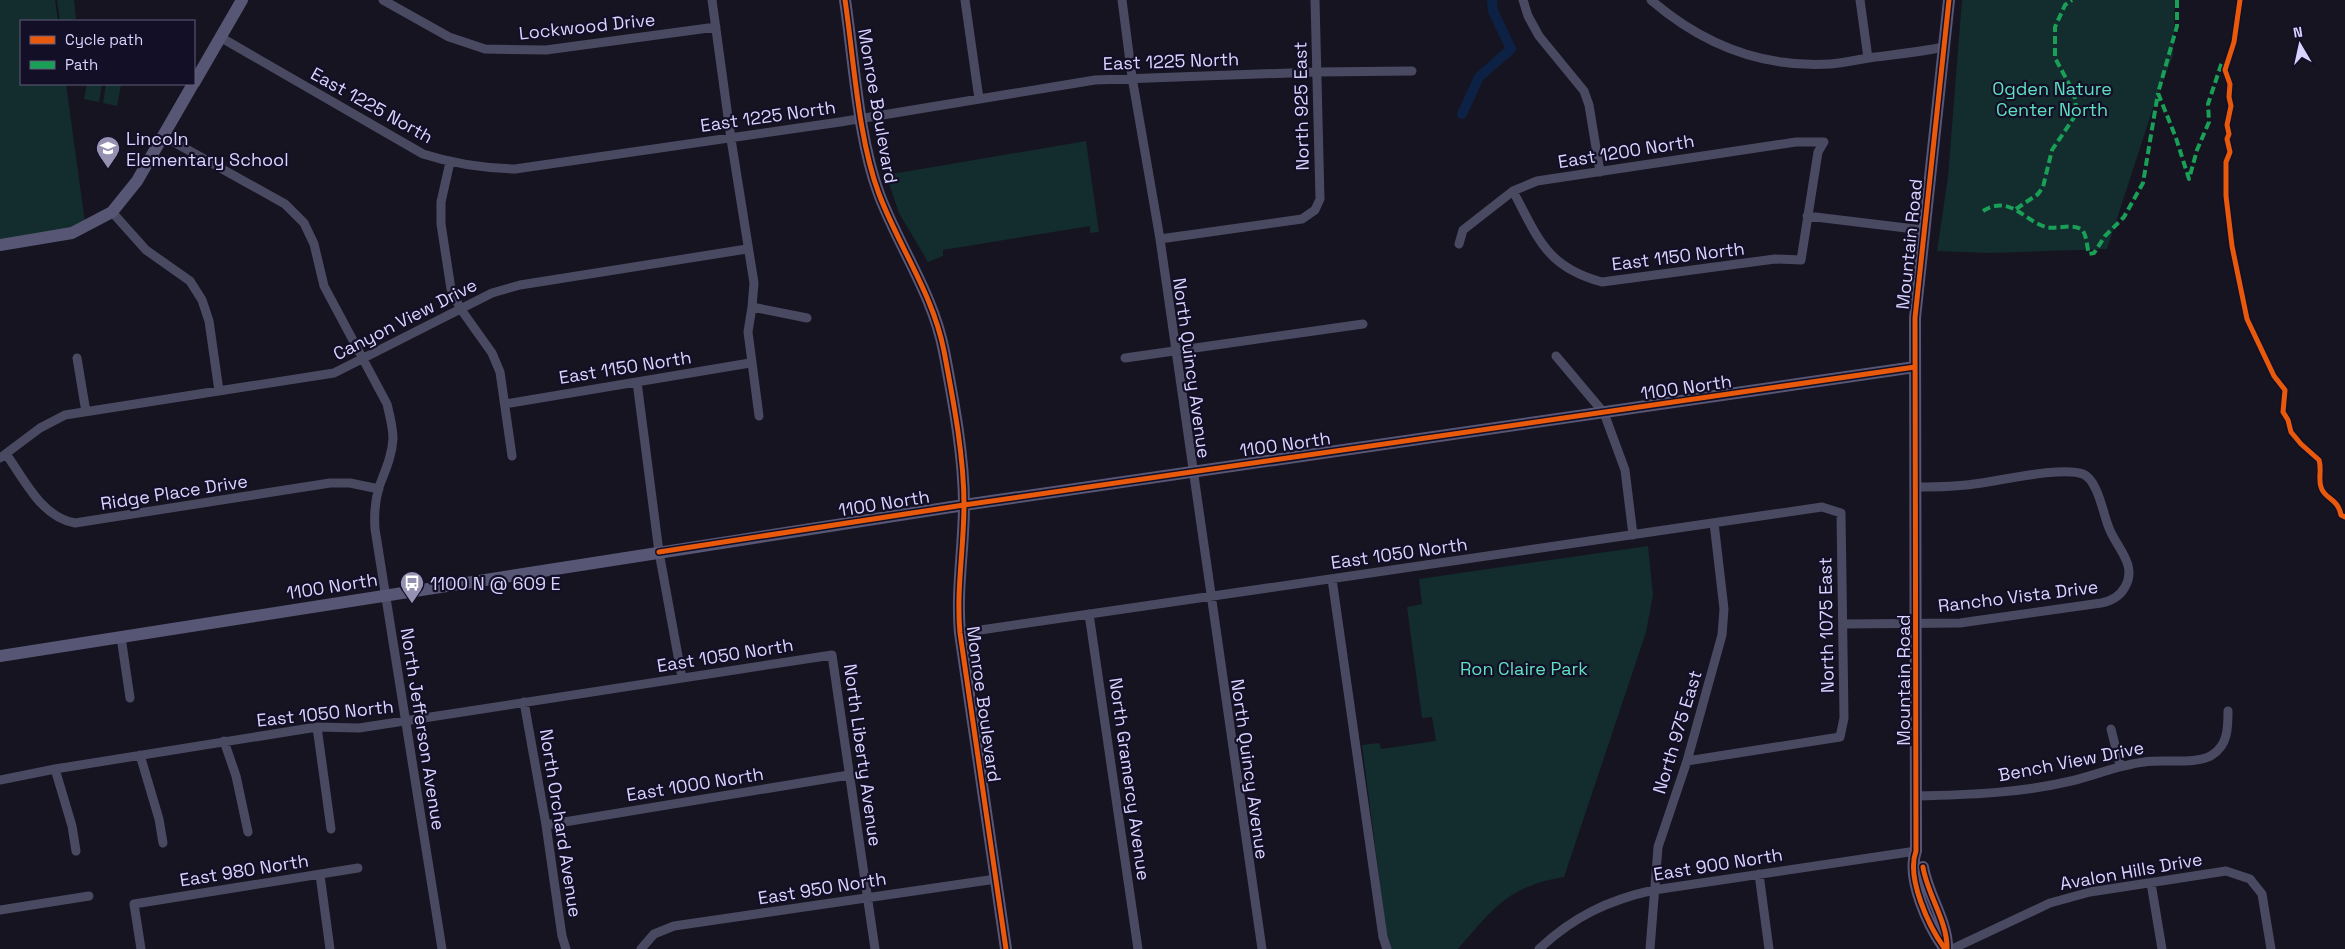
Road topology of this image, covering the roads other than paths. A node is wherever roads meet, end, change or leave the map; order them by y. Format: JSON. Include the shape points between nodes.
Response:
{"nodes":[{"id":1,"x":242,"y":0,"type":"edge"},
{"id":2,"x":383,"y":0,"type":"edge"},
{"id":3,"x":712,"y":0,"type":"edge"},
{"id":4,"x":845,"y":0,"type":"edge"},
{"id":5,"x":965,"y":0,"type":"edge"},
{"id":6,"x":1122,"y":0,"type":"edge"},
{"id":7,"x":1315,"y":0,"type":"edge"},
{"id":8,"x":1523,"y":0,"type":"edge"},
{"id":9,"x":1651,"y":0,"type":"edge"},
{"id":10,"x":1860,"y":0,"type":"edge"},
{"id":11,"x":1949,"y":0,"type":"edge"},
{"id":12,"x":716,"y":27,"type":"junction"},
{"id":13,"x":220,"y":37,"type":"junction"},
{"id":14,"x":1943,"y":47,"type":"junction"},
{"id":15,"x":1868,"y":58,"type":"junction"},
{"id":16,"x":1317,"y":72,"type":"junction"},
{"id":17,"x":1412,"y":72,"type":"dead end"},
{"id":18,"x":1132,"y":77,"type":"junction"},
{"id":19,"x":195,"y":81,"type":"edge"},
{"id":20,"x":193,"y":85,"type":"edge"},
{"id":21,"x":979,"y":99,"type":"junction"},
{"id":22,"x":862,"y":119,"type":"junction"},
{"id":23,"x":163,"y":136,"type":"junction"},
{"id":24,"x":731,"y":139,"type":"junction"},
{"id":25,"x":450,"y":162,"type":"junction"},
{"id":26,"x":1600,"y":172,"type":"junction"},
{"id":27,"x":1514,"y":191,"type":"junction"},
{"id":28,"x":112,"y":212,"type":"junction"},
{"id":29,"x":1808,"y":216,"type":"junction"},
{"id":30,"x":1923,"y":230,"type":"junction"},
{"id":31,"x":1160,"y":239,"type":"junction"},
{"id":32,"x":1459,"y":244,"type":"dead end"},
{"id":33,"x":0,"y":245,"type":"edge"},
{"id":34,"x":747,"y":249,"type":"junction"},
{"id":35,"x":752,"y":307,"type":"junction"},
{"id":36,"x":460,"y":308,"type":"junction"},
{"id":37,"x":807,"y":318,"type":"dead end"},
{"id":38,"x":1363,"y":324,"type":"dead end"},
{"id":39,"x":1175,"y":352,"type":"junction"},
{"id":40,"x":1556,"y":356,"type":"dead end"},
{"id":41,"x":77,"y":358,"type":"dead end"},
{"id":42,"x":1125,"y":358,"type":"dead end"},
{"id":43,"x":363,"y":360,"type":"junction"},
{"id":44,"x":750,"y":363,"type":"junction"},
{"id":45,"x":1915,"y":367,"type":"junction"},
{"id":46,"x":637,"y":382,"type":"junction"},
{"id":47,"x":219,"y":391,"type":"junction"},
{"id":48,"x":504,"y":404,"type":"junction"},
{"id":49,"x":86,"y":412,"type":"junction"},
{"id":50,"x":1604,"y":412,"type":"junction"},
{"id":51,"x":759,"y":416,"type":"dead end"},
{"id":52,"x":3,"y":456,"type":"edge"},
{"id":53,"x":512,"y":456,"type":"dead end"},
{"id":54,"x":1194,"y":472,"type":"junction"},
{"id":55,"x":1917,"y":487,"type":"junction"},
{"id":56,"x":379,"y":489,"type":"junction"},
{"id":57,"x":964,"y":505,"type":"junction"},
{"id":58,"x":1841,"y":513,"type":"joint"},
{"id":59,"x":1714,"y":523,"type":"junction"},
{"id":60,"x":1633,"y":535,"type":"junction"},
{"id":61,"x":660,"y":552,"type":"junction"},
{"id":62,"x":1332,"y":579,"type":"junction"},
{"id":63,"x":384,"y":596,"type":"junction"},
{"id":64,"x":1211,"y":596,"type":"junction"},
{"id":65,"x":1090,"y":614,"type":"junction"},
{"id":66,"x":1843,"y":624,"type":"junction"},
{"id":67,"x":1916,"y":624,"type":"junction"},
{"id":68,"x":960,"y":633,"type":"junction"},
{"id":69,"x":120,"y":637,"type":"junction"},
{"id":70,"x":832,"y":655,"type":"joint"},
{"id":71,"x":0,"y":656,"type":"edge"},
{"id":72,"x":682,"y":678,"type":"junction"},
{"id":73,"x":130,"y":698,"type":"dead end"},
{"id":74,"x":524,"y":702,"type":"junction"},
{"id":75,"x":2228,"y":711,"type":"dead end"},
{"id":76,"x":404,"y":721,"type":"junction"},
{"id":77,"x":317,"y":727,"type":"junction"},
{"id":78,"x":2111,"y":729,"type":"dead end"},
{"id":79,"x":224,"y":742,"type":"junction"},
{"id":80,"x":140,"y":755,"type":"junction"},
{"id":81,"x":1687,"y":761,"type":"junction"},
{"id":82,"x":2120,"y":765,"type":"junction"},
{"id":83,"x":55,"y":769,"type":"junction"},
{"id":84,"x":849,"y":774,"type":"junction"},
{"id":85,"x":0,"y":780,"type":"edge"},
{"id":86,"x":1916,"y":796,"type":"junction"},
{"id":87,"x":546,"y":825,"type":"junction"},
{"id":88,"x":331,"y":829,"type":"dead end"},
{"id":89,"x":248,"y":832,"type":"dead end"},
{"id":90,"x":163,"y":843,"type":"dead end"},
{"id":91,"x":76,"y":851,"type":"dead end"},
{"id":92,"x":1916,"y":852,"type":"junction"},
{"id":93,"x":358,"y":868,"type":"dead end"},
{"id":94,"x":1759,"y":874,"type":"junction"},
{"id":95,"x":320,"y":875,"type":"junction"},
{"id":96,"x":996,"y":879,"type":"junction"},
{"id":97,"x":2151,"y":883,"type":"junction"},
{"id":98,"x":1654,"y":890,"type":"junction"},
{"id":99,"x":88,"y":896,"type":"dead end"},
{"id":100,"x":867,"y":897,"type":"junction"},
{"id":101,"x":0,"y":910,"type":"edge"},
{"id":102,"x":141,"y":949,"type":"edge"},
{"id":103,"x":330,"y":949,"type":"edge"},
{"id":104,"x":442,"y":949,"type":"edge"},
{"id":105,"x":566,"y":949,"type":"edge"},
{"id":106,"x":641,"y":949,"type":"edge"},
{"id":107,"x":875,"y":949,"type":"edge"},
{"id":108,"x":1006,"y":949,"type":"edge"},
{"id":109,"x":1138,"y":949,"type":"edge"},
{"id":110,"x":1262,"y":949,"type":"edge"},
{"id":111,"x":1386,"y":949,"type":"edge"},
{"id":112,"x":1539,"y":949,"type":"edge"},
{"id":113,"x":1650,"y":949,"type":"edge"},
{"id":114,"x":1769,"y":949,"type":"edge"},
{"id":115,"x":1946,"y":949,"type":"edge"},
{"id":116,"x":1952,"y":949,"type":"edge"},
{"id":117,"x":2162,"y":949,"type":"edge"},
{"id":118,"x":2271,"y":949,"type":"edge"}],
"edges":[{"from":1,"to":13,"type":"street"},
{"from":2,"to":12,"type":"street","name":"Lockwood Drive","via":[[449,37],[485,49],[546,50]]},
{"from":3,"to":12,"type":"street"},
{"from":4,"to":22,"type":"street","name":"Monroe Boulevard"},
{"from":5,"to":21,"type":"street"},
{"from":6,"to":18,"type":"street","name":"North Quincy Avenue"},
{"from":7,"to":16,"type":"street","name":"North 925 East"},
{"from":8,"to":26,"type":"street","via":[[1539,36],[1584,91]]},
{"from":9,"to":15,"type":"street","via":[[1696,34],[1738,53],[1809,64]]},
{"from":10,"to":15,"type":"street"},
{"from":11,"to":14,"type":"street","name":"Mountain Road"},
{"from":12,"to":24,"type":"street"},
{"from":13,"to":19,"type":"street"},
{"from":13,"to":25,"type":"street","name":"East 1225 North","via":[[423,154]]},
{"from":14,"to":15,"type":"street"},
{"from":14,"to":30,"type":"street","name":"Mountain Road"},
{"from":16,"to":17,"type":"street","name":"East 1225 North"},
{"from":16,"to":18,"type":"street","name":"East 1225 North"},
{"from":16,"to":31,"type":"street","name":"North 925 East","via":[[1320,199],[1316,210],[1302,218]]},
{"from":18,"to":21,"type":"street","name":"East 1225 North"},
{"from":18,"to":31,"type":"street","name":"North Quincy Avenue"},
{"from":20,"to":23,"type":"street"},
{"from":21,"to":22,"type":"street","name":"East 1225 North"},
{"from":22,"to":24,"type":"street","name":"East 1225 North"},
{"from":22,"to":57,"type":"street","name":"Monroe Boulevard","via":[[879,192],[928,297],[944,349]]},
{"from":23,"to":28,"type":"street","via":[[136,182]]},
{"from":23,"to":43,"type":"street","name":"North Jefferson Avenue","via":[[285,204],[304,223],[314,244],[324,286]]},
{"from":24,"to":25,"type":"street","name":"East 1225 North","via":[[515,169]]},
{"from":24,"to":34,"type":"street"},
{"from":25,"to":36,"type":"street","via":[[441,224],[451,288]]},
{"from":26,"to":27,"type":"street","name":"East 1200 North","via":[[1537,181]]},
{"from":26,"to":29,"type":"street","name":"East 1200 North","via":[[1796,142],[1824,142],[1818,152]]},
{"from":27,"to":29,"type":"street","name":"East 1150 North","via":[[1540,243],[1549,254],[1583,277],[1602,282],[1776,259],[1801,260]]},
{"from":27,"to":32,"type":"street","name":"East 1200 North","via":[[1462,230]]},
{"from":28,"to":33,"type":"street","via":[[72,234]]},
{"from":28,"to":47,"type":"street","via":[[146,250],[190,282],[202,300],[209,321]]},
{"from":29,"to":30,"type":"street"},
{"from":30,"to":45,"type":"street","name":"Mountain Road","via":[[1915,318]]},
{"from":31,"to":39,"type":"street","name":"North Quincy Avenue"},
{"from":34,"to":35,"type":"street","via":[[754,283]]},
{"from":34,"to":36,"type":"street","name":"Canyon View Drive","via":[[520,285],[492,293]]},
{"from":35,"to":37,"type":"street"},
{"from":35,"to":44,"type":"street","via":[[748,332]]},
{"from":36,"to":43,"type":"street","name":"Canyon View Drive"},
{"from":36,"to":48,"type":"street","via":[[492,353],[500,372]]},
{"from":38,"to":39,"type":"street"},
{"from":39,"to":42,"type":"street"},
{"from":39,"to":54,"type":"street","name":"North Quincy Avenue"},
{"from":40,"to":50,"type":"street"},
{"from":41,"to":49,"type":"street"},
{"from":43,"to":47,"type":"street","name":"Canyon View Drive","via":[[334,373]]},
{"from":43,"to":56,"type":"street","name":"North Jefferson Avenue","via":[[387,404],[392,422],[390,459]]},
{"from":44,"to":46,"type":"street","name":"East 1150 North"},
{"from":44,"to":51,"type":"street"},
{"from":45,"to":50,"type":"street","name":"1100 North"},
{"from":45,"to":55,"type":"street","name":"Mountain Road"},
{"from":46,"to":48,"type":"street","name":"East 1150 North"},
{"from":46,"to":61,"type":"street"},
{"from":47,"to":49,"type":"street","name":"Canyon View Drive"},
{"from":48,"to":53,"type":"street"},
{"from":49,"to":52,"type":"street","name":"Canyon View Drive","via":[[65,415],[48,424]]},
{"from":50,"to":54,"type":"street","name":"1100 North"},
{"from":50,"to":60,"type":"street","via":[[1625,470]]},
{"from":52,"to":56,"type":"street","name":"Ridge Place Drive","via":[[50,514],[62,521],[75,523],[330,483]]},
{"from":54,"to":57,"type":"street","name":"1100 North"},
{"from":54,"to":64,"type":"street","name":"North Quincy Avenue"},
{"from":55,"to":67,"type":"street","name":"Mountain Road"},
{"from":55,"to":67,"type":"street","name":"Rancho Vista Drive","via":[[1972,485],[2069,471],[2085,475],[2097,490],[2110,530],[2127,560],[2129,576],[2118,596],[2101,603],[1960,623]]},
{"from":56,"to":63,"type":"street","name":"North Jefferson Avenue","via":[[374,530]]},
{"from":57,"to":61,"type":"street","name":"1100 North"},
{"from":57,"to":68,"type":"street","name":"Monroe Boulevard","via":[[957,606]]},
{"from":58,"to":59,"type":"street","name":"East 1050 North","via":[[1822,507]]},
{"from":58,"to":66,"type":"street","name":"North 1075 East"},
{"from":59,"to":60,"type":"street","name":"East 1050 North"},
{"from":59,"to":81,"type":"street","name":"North 975 East","via":[[1724,609],[1722,636]]},
{"from":60,"to":62,"type":"street","name":"East 1050 North"},
{"from":61,"to":63,"type":"street","name":"1100 North"},
{"from":61,"to":72,"type":"street"},
{"from":62,"to":64,"type":"street","name":"East 1050 North"},
{"from":62,"to":111,"type":"street"},
{"from":63,"to":69,"type":"street","name":"1100 North"},
{"from":63,"to":76,"type":"street","name":"North Jefferson Avenue"},
{"from":64,"to":65,"type":"street","name":"East 1050 North"},
{"from":64,"to":110,"type":"street","name":"North Quincy Avenue"},
{"from":65,"to":68,"type":"street","name":"East 1050 North"},
{"from":65,"to":109,"type":"street","name":"North Gramercy Avenue"},
{"from":66,"to":67,"type":"street"},
{"from":66,"to":81,"type":"street","name":"North 1075 East","via":[[1844,718],[1840,737]]},
{"from":67,"to":86,"type":"street","name":"Mountain Road"},
{"from":68,"to":96,"type":"street","name":"Monroe Boulevard"},
{"from":69,"to":71,"type":"street","name":"1100 North"},
{"from":69,"to":73,"type":"street"},
{"from":70,"to":72,"type":"street","name":"East 1050 North"},
{"from":70,"to":84,"type":"street","name":"North Liberty Avenue"},
{"from":72,"to":74,"type":"street","name":"East 1050 North"},
{"from":74,"to":76,"type":"street","name":"East 1050 North"},
{"from":74,"to":87,"type":"street","name":"North Orchard Avenue"},
{"from":75,"to":82,"type":"street","name":"Bench View Drive","via":[[2228,733],[2222,747],[2211,756]]},
{"from":76,"to":77,"type":"street","name":"East 1050 North","via":[[359,728]]},
{"from":76,"to":104,"type":"street","name":"North Jefferson Avenue"},
{"from":77,"to":79,"type":"street","name":"East 1050 North"},
{"from":77,"to":88,"type":"street"},
{"from":78,"to":82,"type":"street"},
{"from":79,"to":80,"type":"street","name":"East 1050 North"},
{"from":79,"to":89,"type":"street","via":[[236,776]]},
{"from":80,"to":83,"type":"street","name":"East 1050 North"},
{"from":80,"to":90,"type":"street","via":[[160,819]]},
{"from":81,"to":98,"type":"street","name":"North 975 East","via":[[1658,847]]},
{"from":82,"to":86,"type":"street","name":"Bench View Drive","via":[[2071,781],[2033,787]]},
{"from":83,"to":85,"type":"street","name":"East 1050 North"},
{"from":83,"to":91,"type":"street"},
{"from":84,"to":87,"type":"street","name":"East 1000 North"},
{"from":84,"to":100,"type":"street","name":"North Liberty Avenue"},
{"from":86,"to":92,"type":"street","name":"Mountain Road"},
{"from":87,"to":105,"type":"street","name":"North Orchard Avenue"},
{"from":92,"to":94,"type":"street","name":"East 900 North"},
{"from":92,"to":115,"type":"street","name":"Mountain Road","via":[[1921,858],[1925,881],[1947,937]]},
{"from":93,"to":95,"type":"street","name":"East 980 North"},
{"from":94,"to":98,"type":"street","name":"East 900 North"},
{"from":94,"to":114,"type":"street"},
{"from":95,"to":102,"type":"street","name":"East 980 North","via":[[134,904]]},
{"from":95,"to":103,"type":"street"},
{"from":96,"to":100,"type":"street","name":"East 950 North"},
{"from":96,"to":108,"type":"street","name":"Monroe Boulevard"},
{"from":97,"to":116,"type":"street","name":"Avalon Hills Drive","via":[[2050,902]]},
{"from":97,"to":117,"type":"street"},
{"from":97,"to":118,"type":"street","name":"Avalon Hills Drive","via":[[2226,871],[2250,879],[2262,894]]},
{"from":98,"to":112,"type":"street","name":"East 900 North","via":[[1624,896],[1588,912]]},
{"from":98,"to":113,"type":"street","name":"North 975 East"},
{"from":99,"to":101,"type":"street"},
{"from":100,"to":106,"type":"street","name":"East 950 North","via":[[674,926],[654,934]]},
{"from":100,"to":107,"type":"street","name":"North Liberty Avenue"}]}
